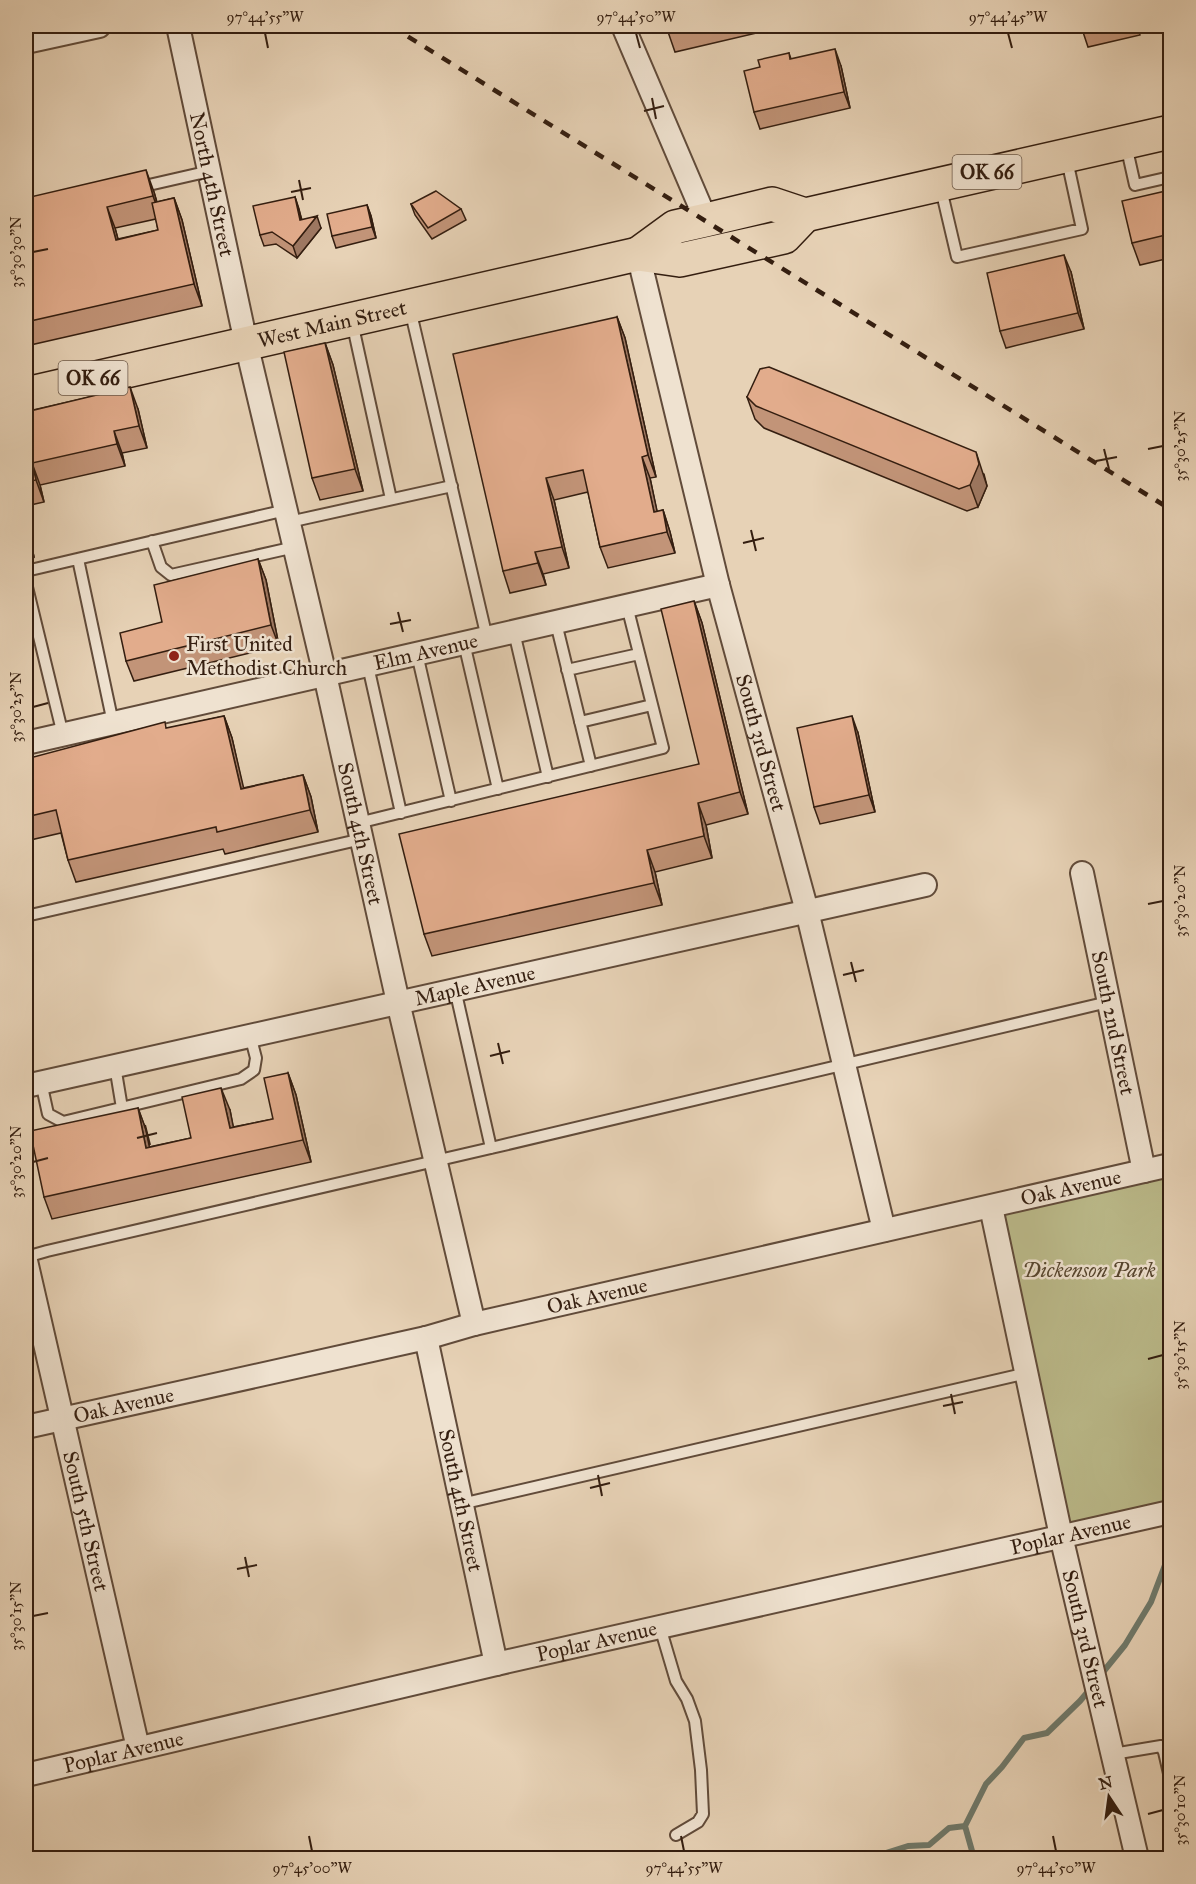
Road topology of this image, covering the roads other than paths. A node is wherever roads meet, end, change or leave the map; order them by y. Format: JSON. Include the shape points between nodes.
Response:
{"nodes":[{"id":1,"x":99,"y":26,"type":"edge"},
{"id":2,"x":178,"y":26,"type":"edge"},
{"id":3,"x":623,"y":26,"type":"edge"},
{"id":4,"x":26,"y":42,"type":"edge"},
{"id":5,"x":1170,"y":132,"type":"edge"},
{"id":6,"x":1125,"y":142,"type":"junction"},
{"id":7,"x":1066,"y":155,"type":"junction"},
{"id":8,"x":210,"y":171,"type":"junction"},
{"id":9,"x":1170,"y":177,"type":"edge"},
{"id":10,"x":939,"y":183,"type":"junction"},
{"id":11,"x":129,"y":190,"type":"edge"},
{"id":12,"x":805,"y":215,"type":"junction"},
{"id":13,"x":706,"y":220,"type":"junction"},
{"id":14,"x":638,"y":254,"type":"junction"},
{"id":15,"x":410,"y":306,"type":"junction"},
{"id":16,"x":351,"y":319,"type":"junction"},
{"id":17,"x":246,"y":343,"type":"junction"},
{"id":18,"x":26,"y":394,"type":"edge"},
{"id":19,"x":452,"y":486,"type":"junction"},
{"id":20,"x":391,"y":499,"type":"junction"},
{"id":21,"x":288,"y":516,"type":"junction"},
{"id":22,"x":153,"y":541,"type":"junction"},
{"id":23,"x":295,"y":547,"type":"junction"},
{"id":24,"x":78,"y":559,"type":"junction"},
{"id":25,"x":26,"y":571,"type":"edge"},
{"id":26,"x":26,"y":583,"type":"edge"},
{"id":27,"x":718,"y":585,"type":"junction"},
{"id":28,"x":627,"y":606,"type":"junction"},
{"id":29,"x":556,"y":623,"type":"junction"},
{"id":30,"x":513,"y":632,"type":"junction"},
{"id":31,"x":487,"y":638,"type":"junction"},
{"id":32,"x":464,"y":644,"type":"junction"},
{"id":33,"x":417,"y":654,"type":"junction"},
{"id":34,"x":639,"y":654,"type":"junction"},
{"id":35,"x":368,"y":666,"type":"junction"},
{"id":36,"x":567,"y":670,"type":"junction"},
{"id":37,"x":325,"y":675,"type":"junction"},
{"id":38,"x":652,"y":705,"type":"junction"},
{"id":39,"x":580,"y":722,"type":"junction"},
{"id":40,"x":113,"y":723,"type":"junction"},
{"id":41,"x":63,"y":735,"type":"junction"},
{"id":42,"x":26,"y":743,"type":"edge"},
{"id":43,"x":591,"y":766,"type":"junction"},
{"id":44,"x":548,"y":777,"type":"junction"},
{"id":45,"x":498,"y":789,"type":"junction"},
{"id":46,"x":451,"y":801,"type":"junction"},
{"id":47,"x":401,"y":813,"type":"junction"},
{"id":48,"x":360,"y":831,"type":"junction"},
{"id":49,"x":1082,"y":873,"type":"dead end"},
{"id":50,"x":925,"y":885,"type":"dead end"},
{"id":51,"x":807,"y":911,"type":"junction"},
{"id":52,"x":26,"y":916,"type":"edge"},
{"id":53,"x":455,"y":989,"type":"junction"},
{"id":54,"x":398,"y":1002,"type":"junction"},
{"id":55,"x":1108,"y":1002,"type":"junction"},
{"id":56,"x":250,"y":1035,"type":"junction"},
{"id":57,"x":844,"y":1065,"type":"junction"},
{"id":58,"x":115,"y":1066,"type":"junction"},
{"id":59,"x":33,"y":1084,"type":"edge"},
{"id":60,"x":122,"y":1108,"type":"junction"},
{"id":61,"x":491,"y":1148,"type":"junction"},
{"id":62,"x":435,"y":1161,"type":"junction"},
{"id":63,"x":1170,"y":1165,"type":"edge"},
{"id":64,"x":1144,"y":1171,"type":"junction"},
{"id":65,"x":991,"y":1207,"type":"junction"},
{"id":66,"x":884,"y":1230,"type":"junction"},
{"id":67,"x":26,"y":1259,"type":"edge"},
{"id":68,"x":474,"y":1324,"type":"junction"},
{"id":69,"x":426,"y":1338,"type":"junction"},
{"id":70,"x":1027,"y":1373,"type":"junction"},
{"id":71,"x":62,"y":1419,"type":"junction"},
{"id":72,"x":26,"y":1427,"type":"edge"},
{"id":73,"x":461,"y":1504,"type":"junction"},
{"id":74,"x":1170,"y":1512,"type":"edge"},
{"id":75,"x":1061,"y":1536,"type":"junction"},
{"id":76,"x":660,"y":1627,"type":"junction"},
{"id":77,"x":496,"y":1664,"type":"junction"},
{"id":78,"x":1111,"y":1746,"type":"junction"},
{"id":79,"x":138,"y":1748,"type":"junction"},
{"id":80,"x":26,"y":1775,"type":"edge"},
{"id":81,"x":1170,"y":1778,"type":"edge"},
{"id":82,"x":676,"y":1834,"type":"dead end"},
{"id":83,"x":1137,"y":1858,"type":"edge"}],
"edges":[{"from":1,"to":4,"type":"street"},
{"from":2,"to":8,"type":"street","name":"North 4th Street"},
{"from":3,"to":13,"type":"street"},
{"from":5,"to":6,"type":"main road","number":"OK 66"},
{"from":6,"to":7,"type":"main road","number":"OK 66"},
{"from":6,"to":9,"type":"lane","via":[[1135,185]]},
{"from":7,"to":10,"type":"main road","number":"OK 66"},
{"from":7,"to":10,"type":"lane","via":[[1082,229],[957,257]]},
{"from":8,"to":11,"type":"lane"},
{"from":8,"to":17,"type":"street","name":"North 4th Street"},
{"from":10,"to":12,"type":"main road","number":"OK 66"},
{"from":12,"to":13,"type":"main road","name":"West Main Street","number":"OK 66","via":[[772,204]]},
{"from":12,"to":14,"type":"main road","name":"West Main Street","number":"OK 66","via":[[784,237],[680,261]]},
{"from":13,"to":14,"type":"main road","name":"West Main Street","number":"OK 66","via":[[675,227]]},
{"from":14,"to":15,"type":"main road","name":"West Main Street","number":"OK 66"},
{"from":14,"to":27,"type":"street","name":"South 3rd Street"},
{"from":15,"to":16,"type":"main road","name":"West Main Street","number":"OK 66"},
{"from":15,"to":19,"type":"lane"},
{"from":16,"to":17,"type":"main road","name":"West Main Street","number":"OK 66"},
{"from":16,"to":20,"type":"lane"},
{"from":17,"to":18,"type":"main road","name":"West Main Street","number":"OK 66"},
{"from":17,"to":21,"type":"street","name":"South 4th Street"},
{"from":19,"to":20,"type":"lane"},
{"from":19,"to":31,"type":"lane"},
{"from":20,"to":21,"type":"lane"},
{"from":21,"to":22,"type":"lane"},
{"from":21,"to":23,"type":"street","name":"South 4th Street"},
{"from":22,"to":23,"type":"lane","via":[[161,567],[171,575]]},
{"from":22,"to":24,"type":"lane"},
{"from":23,"to":37,"type":"street","name":"South 4th Street"},
{"from":24,"to":25,"type":"lane"},
{"from":24,"to":40,"type":"lane"},
{"from":26,"to":41,"type":"lane"},
{"from":27,"to":28,"type":"street","name":"Elm Avenue"},
{"from":27,"to":51,"type":"street","name":"South 3rd Street"},
{"from":28,"to":29,"type":"street","name":"Elm Avenue"},
{"from":28,"to":34,"type":"lane"},
{"from":29,"to":30,"type":"street","name":"Elm Avenue"},
{"from":29,"to":36,"type":"lane"},
{"from":30,"to":31,"type":"street","name":"Elm Avenue"},
{"from":30,"to":44,"type":"lane"},
{"from":31,"to":32,"type":"street","name":"Elm Avenue"},
{"from":32,"to":33,"type":"street","name":"Elm Avenue"},
{"from":32,"to":45,"type":"lane"},
{"from":33,"to":35,"type":"street","name":"Elm Avenue"},
{"from":33,"to":46,"type":"lane"},
{"from":34,"to":36,"type":"lane"},
{"from":34,"to":38,"type":"lane"},
{"from":35,"to":37,"type":"street","name":"Elm Avenue"},
{"from":35,"to":47,"type":"lane"},
{"from":36,"to":39,"type":"lane"},
{"from":37,"to":40,"type":"street","name":"Elm Avenue"},
{"from":37,"to":48,"type":"street","name":"South 4th Street"},
{"from":38,"to":39,"type":"lane"},
{"from":38,"to":43,"type":"lane","via":[[663,748]]},
{"from":39,"to":43,"type":"lane"},
{"from":40,"to":41,"type":"street","name":"Elm Avenue"},
{"from":41,"to":42,"type":"street","name":"Elm Avenue"},
{"from":43,"to":44,"type":"lane"},
{"from":44,"to":45,"type":"lane"},
{"from":45,"to":46,"type":"lane"},
{"from":46,"to":47,"type":"lane"},
{"from":47,"to":48,"type":"lane"},
{"from":48,"to":52,"type":"lane"},
{"from":48,"to":54,"type":"street","name":"South 4th Street"},
{"from":49,"to":55,"type":"street","name":"South 2nd Street"},
{"from":50,"to":51,"type":"street","name":"Maple Avenue"},
{"from":51,"to":53,"type":"street","name":"Maple Avenue"},
{"from":51,"to":57,"type":"street","name":"South 3rd Street"},
{"from":53,"to":54,"type":"street","name":"Maple Avenue"},
{"from":53,"to":61,"type":"lane"},
{"from":54,"to":56,"type":"street","name":"Maple Avenue"},
{"from":54,"to":62,"type":"street","name":"South 4th Street"},
{"from":55,"to":57,"type":"lane"},
{"from":55,"to":64,"type":"street","name":"South 2nd Street"},
{"from":56,"to":58,"type":"street","name":"Maple Avenue"},
{"from":56,"to":60,"type":"lane","via":[[256,1058],[254,1070],[241,1079]]},
{"from":57,"to":61,"type":"lane"},
{"from":57,"to":66,"type":"street","name":"South 3rd Street"},
{"from":58,"to":59,"type":"street","name":"Maple Avenue"},
{"from":58,"to":60,"type":"lane"},
{"from":59,"to":60,"type":"lane","via":[[48,1114],[63,1122]]},
{"from":61,"to":62,"type":"lane"},
{"from":62,"to":67,"type":"lane","via":[[58,1248]]},
{"from":62,"to":68,"type":"street","name":"South 4th Street"},
{"from":63,"to":64,"type":"street","name":"Oak Avenue"},
{"from":64,"to":65,"type":"street","name":"Oak Avenue"},
{"from":65,"to":66,"type":"street","name":"Oak Avenue"},
{"from":65,"to":70,"type":"street","name":"South 3rd Street"},
{"from":66,"to":68,"type":"street","name":"Oak Avenue"},
{"from":67,"to":71,"type":"street","name":"South 5th Street"},
{"from":68,"to":69,"type":"street","name":"Oak Avenue"},
{"from":69,"to":71,"type":"street","name":"Oak Avenue"},
{"from":69,"to":73,"type":"street","name":"South 4th Street"},
{"from":70,"to":73,"type":"lane"},
{"from":70,"to":75,"type":"street","name":"South 3rd Street"},
{"from":71,"to":72,"type":"street","name":"Oak Avenue"},
{"from":71,"to":79,"type":"street","name":"South 5th Street"},
{"from":73,"to":77,"type":"street","name":"South 4th Street"},
{"from":74,"to":75,"type":"street","name":"Poplar Avenue"},
{"from":75,"to":76,"type":"street","name":"Poplar Avenue"},
{"from":75,"to":78,"type":"street","name":"South 3rd Street"},
{"from":76,"to":77,"type":"street","name":"Poplar Avenue"},
{"from":76,"to":82,"type":"lane","via":[[676,1681],[695,1721],[703,1787],[703,1814],[698,1822]]},
{"from":77,"to":79,"type":"street","name":"Poplar Avenue"},
{"from":78,"to":81,"type":"lane","via":[[1161,1746]]},
{"from":78,"to":83,"type":"street","name":"South 3rd Street"},
{"from":79,"to":80,"type":"street","name":"Poplar Avenue"}]}
